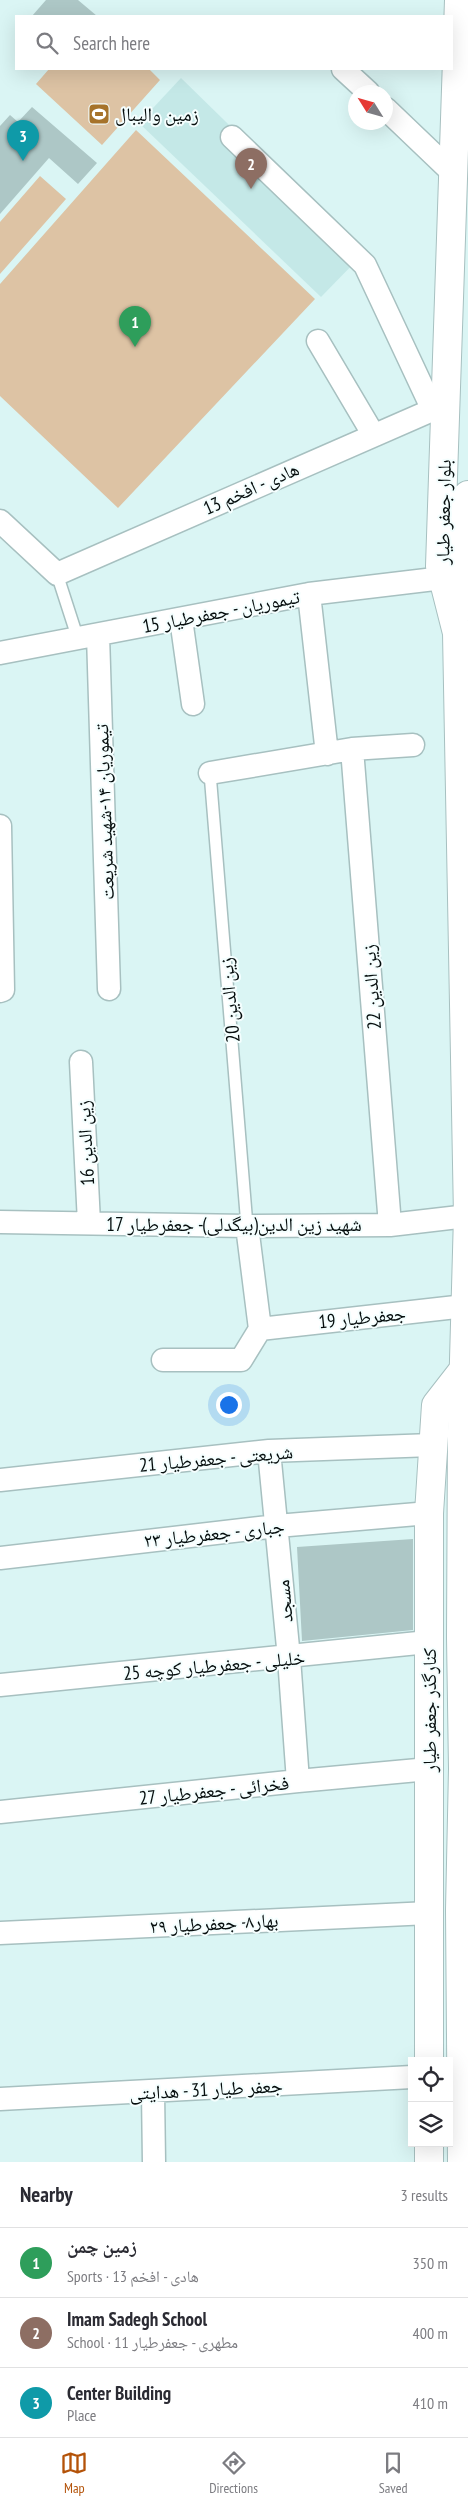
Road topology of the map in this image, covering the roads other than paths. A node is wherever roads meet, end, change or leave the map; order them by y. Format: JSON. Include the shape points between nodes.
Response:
{"nodes":[{"id":1,"x":459,"y":0,"type":"edge"},
{"id":2,"x":344,"y":70,"type":"edge"},
{"id":3,"x":360,"y":85,"type":"edge"},
{"id":4,"x":393,"y":116,"type":"edge"},
{"id":5,"x":232,"y":137,"type":"dead end"},
{"id":6,"x":454,"y":174,"type":"junction"},
{"id":7,"x":318,"y":340,"type":"dead end"},
{"id":8,"x":439,"y":406,"type":"junction"},
{"id":9,"x":373,"y":434,"type":"junction"},
{"id":10,"x":468,"y":495,"type":"edge"},
{"id":11,"x":0,"y":520,"type":"edge"},
{"id":12,"x":57,"y":574,"type":"junction"},
{"id":13,"x":443,"y":578,"type":"junction"},
{"id":14,"x":308,"y":594,"type":"junction"},
{"id":15,"x":181,"y":619,"type":"junction"},
{"id":16,"x":457,"y":633,"type":"junction"},
{"id":17,"x":88,"y":637,"type":"junction"},
{"id":18,"x":0,"y":653,"type":"edge"},
{"id":19,"x":193,"y":704,"type":"dead end"},
{"id":20,"x":413,"y":745,"type":"dead end"},
{"id":21,"x":352,"y":749,"type":"junction"},
{"id":22,"x":327,"y":754,"type":"junction"},
{"id":23,"x":210,"y":773,"type":"joint"},
{"id":24,"x":0,"y":826,"type":"edge"},
{"id":25,"x":109,"y":989,"type":"dead end"},
{"id":26,"x":1,"y":990,"type":"edge"},
{"id":27,"x":80,"y":1062,"type":"dead end"},
{"id":28,"x":468,"y":1216,"type":"edge"},
{"id":29,"x":0,"y":1222,"type":"edge"},
{"id":30,"x":89,"y":1223,"type":"junction"},
{"id":31,"x":390,"y":1225,"type":"junction"},
{"id":32,"x":247,"y":1226,"type":"junction"},
{"id":33,"x":465,"y":1306,"type":"junction"},
{"id":34,"x":260,"y":1329,"type":"junction"},
{"id":35,"x":163,"y":1360,"type":"dead end"},
{"id":36,"x":464,"y":1369,"type":"junction"},
{"id":37,"x":432,"y":1446,"type":"junction"},
{"id":38,"x":269,"y":1451,"type":"junction"},
{"id":39,"x":0,"y":1480,"type":"edge"},
{"id":40,"x":428,"y":1513,"type":"junction"},
{"id":41,"x":277,"y":1526,"type":"junction"},
{"id":42,"x":0,"y":1558,"type":"edge"},
{"id":43,"x":428,"y":1642,"type":"junction"},
{"id":44,"x":289,"y":1658,"type":"junction"},
{"id":45,"x":0,"y":1685,"type":"edge"},
{"id":46,"x":429,"y":1770,"type":"junction"},
{"id":47,"x":298,"y":1781,"type":"junction"},
{"id":48,"x":0,"y":1812,"type":"edge"},
{"id":49,"x":429,"y":1913,"type":"junction"},
{"id":50,"x":0,"y":1933,"type":"edge"},
{"id":51,"x":429,"y":2057,"type":"edge"},
{"id":52,"x":408,"y":2077,"type":"edge"},
{"id":53,"x":153,"y":2092,"type":"junction"},
{"id":54,"x":0,"y":2099,"type":"edge"},
{"id":55,"x":429,"y":2147,"type":"edge"},
{"id":56,"x":154,"y":2162,"type":"edge"},
{"id":57,"x":429,"y":2162,"type":"edge"},
{"id":58,"x":462,"y":2162,"type":"edge"}],
"edges":[{"from":1,"to":6,"type":"main road","name":"بلوار جعفر طیار"},
{"from":2,"to":3,"type":"street"},
{"from":4,"to":6,"type":"street"},
{"from":5,"to":8,"type":"street","via":[[366,265]]},
{"from":6,"to":8,"type":"main road","name":"بلوار جعفر طیار"},
{"from":7,"to":9,"type":"street"},
{"from":8,"to":9,"type":"street","name":"هادی - افخم 13"},
{"from":8,"to":13,"type":"main road","name":"بلوار جعفر طیار","via":[[440,566]]},
{"from":9,"to":12,"type":"street","name":"هادی - افخم 13"},
{"from":10,"to":16,"type":"main road"},
{"from":11,"to":12,"type":"street"},
{"from":12,"to":17,"type":"lane"},
{"from":13,"to":14,"type":"street","name":"تیموریان - جعفرطیار 15"},
{"from":13,"to":16,"type":"main road","name":"بلوار جعفر طیار"},
{"from":14,"to":15,"type":"street","name":"تیموریان - جعفرطیار 15"},
{"from":14,"to":22,"type":"street"},
{"from":15,"to":17,"type":"street","name":"تیموریان - جعفرطیار 15"},
{"from":15,"to":19,"type":"street"},
{"from":16,"to":28,"type":"main road","name":"بلوار جعفر طیار"},
{"from":17,"to":18,"type":"street","name":"تیموریان - جعفرطیار 15"},
{"from":17,"to":25,"type":"street","name":"تیموریان ۱۴-شهید شریعت"},
{"from":20,"to":21,"type":"street"},
{"from":21,"to":22,"type":"street"},
{"from":21,"to":31,"type":"street","name":"زین الدین 22"},
{"from":22,"to":23,"type":"street"},
{"from":23,"to":32,"type":"lane","name":"زین الدین 20"},
{"from":24,"to":26,"type":"street"},
{"from":27,"to":30,"type":"street","name":"زین الدین 16"},
{"from":28,"to":31,"type":"street","name":"شهید زین الدین(بیگدلی)- جعفرطیار 17"},
{"from":28,"to":33,"type":"main road","name":"بلوار جعفر طیار"},
{"from":29,"to":30,"type":"street","name":"شهید زین الدین(بیگدلی)- جعفرطیار 17"},
{"from":30,"to":32,"type":"street","name":"شهید زین الدین(بیگدلی)- جعفرطیار 17"},
{"from":31,"to":32,"type":"street","name":"شهید زین الدین(بیگدلی)- جعفرطیار 17"},
{"from":32,"to":34,"type":"street"},
{"from":33,"to":34,"type":"street","name":"جعفرطیار 19"},
{"from":33,"to":36,"type":"main road","name":"بلوار جعفر طیار"},
{"from":34,"to":35,"type":"street","via":[[241,1360]]},
{"from":36,"to":37,"type":"main road","name":"کنارگذر جعفر طیار","via":[[436,1404]]},
{"from":36,"to":58,"type":"main road","name":"بلوار جعفر طیار","via":[[460,1920]]},
{"from":37,"to":38,"type":"street","name":"شریعتی - جعفرطیار 21"},
{"from":37,"to":40,"type":"main road","name":"کنارگذر جعفر طیار"},
{"from":38,"to":39,"type":"street","name":"شریعتی - جعفرطیار 21"},
{"from":38,"to":41,"type":"street","name":"مسجد"},
{"from":40,"to":41,"type":"street","name":"جباری - جعفرطیار ۲۳"},
{"from":40,"to":43,"type":"main road","name":"کنارگذر جعفر طیار"},
{"from":41,"to":42,"type":"street","name":"جباری - جعفرطیار ۲۳"},
{"from":41,"to":44,"type":"street","name":"مسجد"},
{"from":43,"to":44,"type":"street","name":"خلیلی - جعفرطیار کوچه 25"},
{"from":43,"to":46,"type":"main road","name":"کنارگذر جعفر طیار"},
{"from":44,"to":45,"type":"street","name":"خلیلی - جعفرطیار کوچه 25"},
{"from":44,"to":47,"type":"street","name":"مسجد"},
{"from":46,"to":47,"type":"street","name":"فخرائی - جعفرطیار 27"},
{"from":46,"to":49,"type":"main road","name":"کنارگذر جعفر طیار"},
{"from":47,"to":48,"type":"street","name":"فخرائی - جعفرطیار 27"},
{"from":49,"to":50,"type":"street","name":"بهار۸- جعفرطیار ۲۹"},
{"from":49,"to":51,"type":"main road","name":"کنارگذر جعفر طیار"},
{"from":52,"to":53,"type":"street","name":"جعفر طیار 31 - هدایتی"},
{"from":53,"to":54,"type":"street","name":"جعفر طیار 31 - هدایتی"},
{"from":53,"to":56,"type":"street"},
{"from":55,"to":57,"type":"main road"}]}
